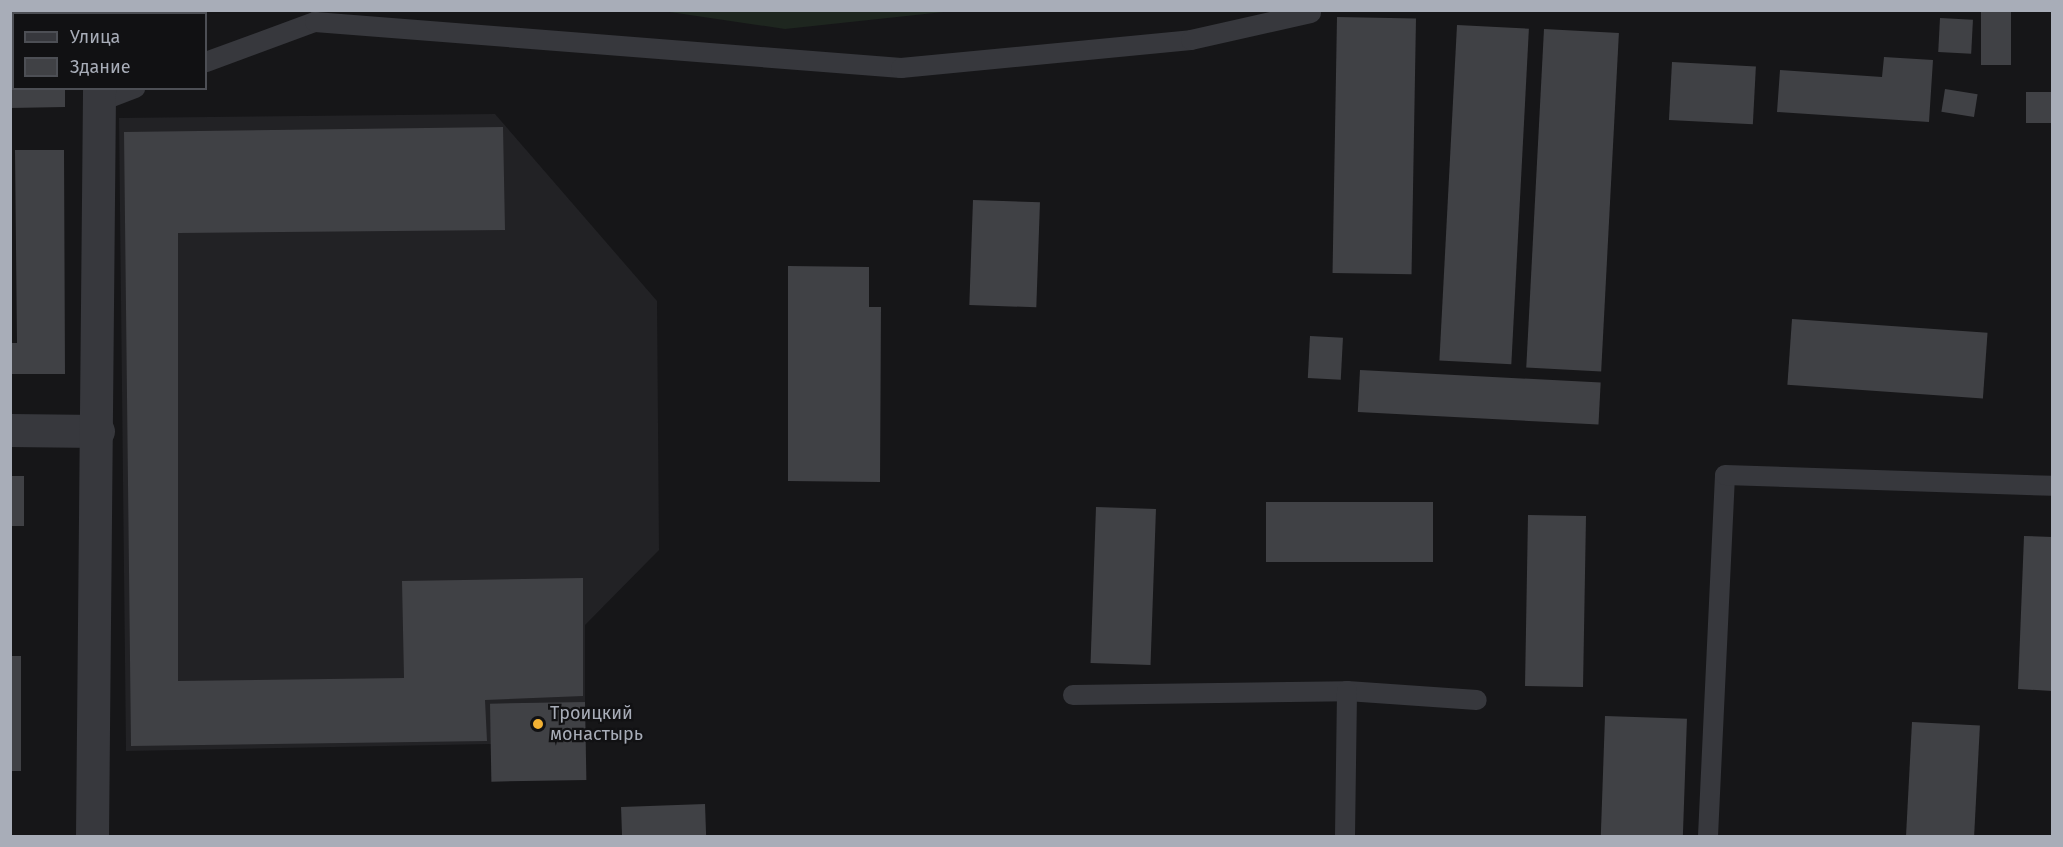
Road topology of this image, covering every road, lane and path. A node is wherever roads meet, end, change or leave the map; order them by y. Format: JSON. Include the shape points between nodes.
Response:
{"nodes":[{"id":1,"x":1311,"y":13,"type":"dead end"},
{"id":2,"x":207,"y":62,"type":"edge"},
{"id":3,"x":125,"y":90,"type":"edge"},
{"id":4,"x":99,"y":95,"type":"edge"},
{"id":5,"x":10,"y":430,"type":"edge"},
{"id":6,"x":98,"y":431,"type":"junction"},
{"id":7,"x":2052,"y":486,"type":"edge"},
{"id":8,"x":1347,"y":691,"type":"junction"},
{"id":9,"x":1073,"y":695,"type":"dead end"},
{"id":10,"x":1477,"y":700,"type":"dead end"},
{"id":11,"x":92,"y":837,"type":"edge"},
{"id":12,"x":1345,"y":837,"type":"edge"},
{"id":13,"x":1708,"y":837,"type":"edge"}],
"edges":[{"from":1,"to":2,"type":"lane","via":[[1191,40],[901,68],[315,22]]},
{"from":3,"to":4,"type":"lane"},
{"from":4,"to":6,"type":"street"},
{"from":5,"to":6,"type":"street"},
{"from":6,"to":11,"type":"street"},
{"from":7,"to":13,"type":"lane","via":[[1725,475]]},
{"from":8,"to":9,"type":"lane"},
{"from":8,"to":10,"type":"lane"},
{"from":8,"to":12,"type":"lane"}]}
